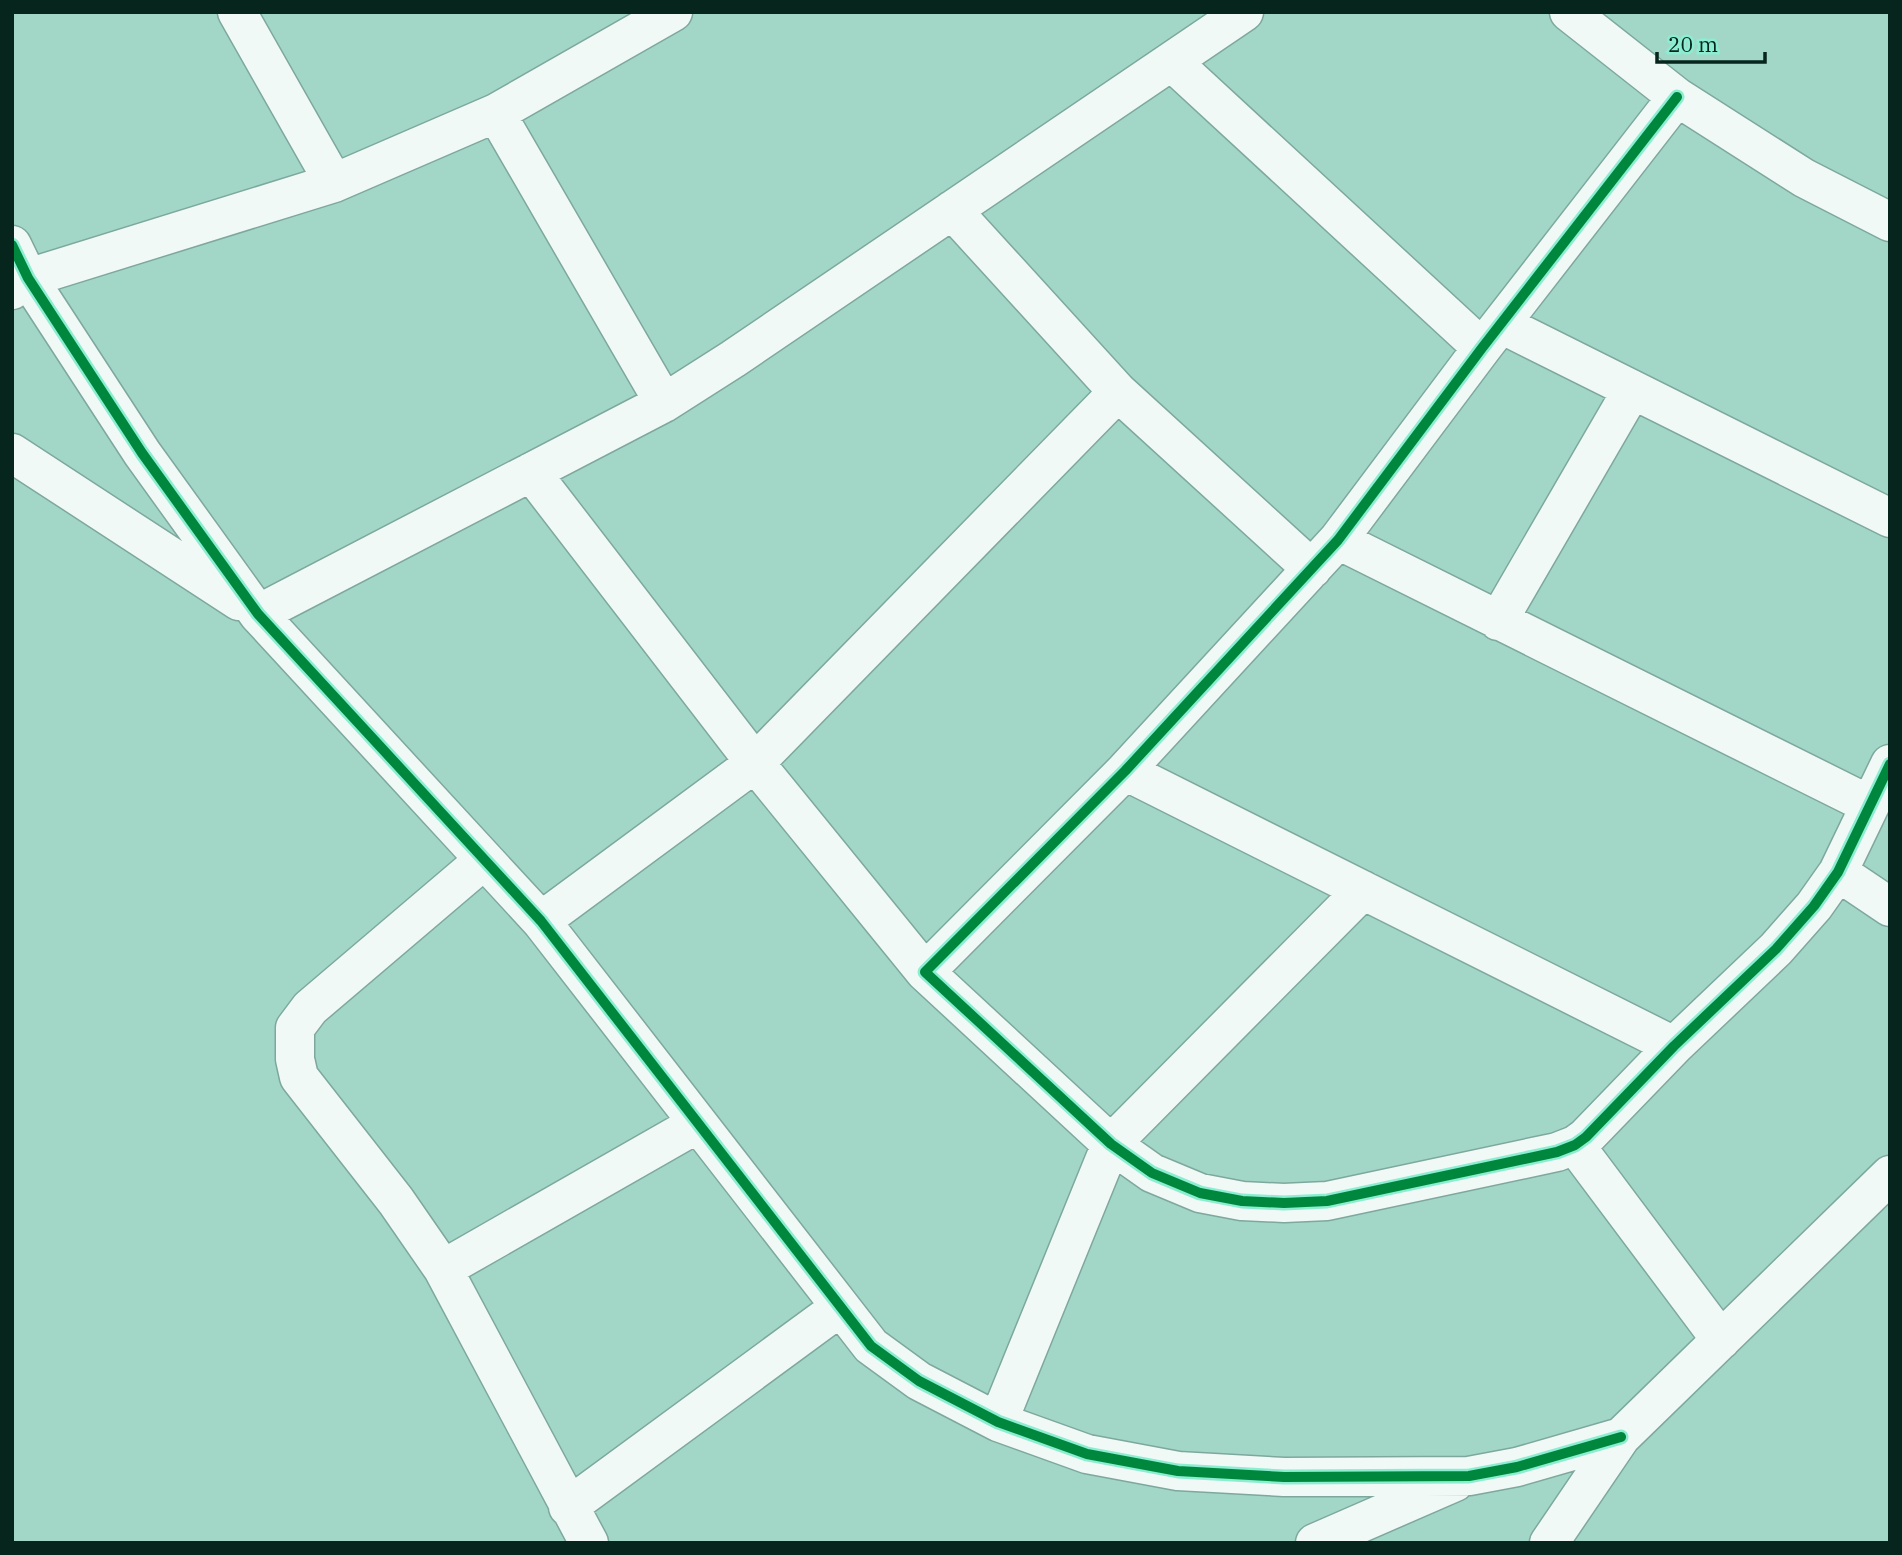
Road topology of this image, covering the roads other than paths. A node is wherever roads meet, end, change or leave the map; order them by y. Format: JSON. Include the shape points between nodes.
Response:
{"nodes":[{"id":1,"x":237,"y":12,"type":"edge"},
{"id":2,"x":673,"y":12,"type":"edge"},
{"id":3,"x":1244,"y":12,"type":"edge"},
{"id":4,"x":1569,"y":12,"type":"edge"},
{"id":5,"x":1172,"y":62,"type":"junction"},
{"id":6,"x":1677,"y":97,"type":"junction"},
{"id":7,"x":496,"y":113,"type":"junction"},
{"id":8,"x":334,"y":183,"type":"junction"},
{"id":9,"x":952,"y":210,"type":"junction"},
{"id":10,"x":1890,"y":222,"type":"edge"},
{"id":11,"x":18,"y":271,"type":"edge"},
{"id":12,"x":1491,"y":336,"type":"junction"},
{"id":13,"x":1632,"y":390,"type":"junction"},
{"id":14,"x":1118,"y":392,"type":"junction"},
{"id":15,"x":664,"y":403,"type":"junction"},
{"id":16,"x":12,"y":453,"type":"edge"},
{"id":17,"x":531,"y":472,"type":"junction"},
{"id":18,"x":1890,"y":518,"type":"edge"},
{"id":19,"x":1338,"y":541,"type":"junction"},
{"id":20,"x":1312,"y":569,"type":"junction"},
{"id":21,"x":258,"y":614,"type":"junction"},
{"id":22,"x":1499,"y":621,"type":"junction"},
{"id":23,"x":755,"y":763,"type":"junction"},
{"id":24,"x":1890,"y":764,"type":"edge"},
{"id":25,"x":1125,"y":771,"type":"junction"},
{"id":26,"x":1870,"y":805,"type":"junction"},
{"id":27,"x":484,"y":860,"type":"junction"},
{"id":28,"x":1838,"y":872,"type":"junction"},
{"id":29,"x":1363,"y":890,"type":"junction"},
{"id":30,"x":1890,"y":907,"type":"edge"},
{"id":31,"x":541,"y":921,"type":"junction"},
{"id":32,"x":925,"y":972,"type":"junction"},
{"id":33,"x":1674,"y":1046,"type":"junction"},
{"id":34,"x":697,"y":1124,"type":"junction"},
{"id":35,"x":1111,"y":1144,"type":"junction"},
{"id":36,"x":1576,"y":1145,"type":"junction"},
{"id":37,"x":1890,"y":1175,"type":"edge"},
{"id":38,"x":443,"y":1269,"type":"junction"},
{"id":39,"x":839,"y":1308,"type":"junction"},
{"id":40,"x":1721,"y":1340,"type":"junction"},
{"id":41,"x":998,"y":1422,"type":"junction"},
{"id":42,"x":1621,"y":1437,"type":"junction"},
{"id":43,"x":1469,"y":1476,"type":"junction"},
{"id":44,"x":568,"y":1507,"type":"junction"},
{"id":45,"x":589,"y":1543,"type":"edge"},
{"id":46,"x":1315,"y":1543,"type":"edge"},
{"id":47,"x":1549,"y":1543,"type":"edge"}],
"edges":[{"from":1,"to":8,"type":"street"},
{"from":2,"to":7,"type":"street"},
{"from":3,"to":5,"type":"street"},
{"from":4,"to":6,"type":"street"},
{"from":5,"to":9,"type":"street"},
{"from":5,"to":12,"type":"street"},
{"from":6,"to":10,"type":"street","via":[[1804,178]]},
{"from":6,"to":12,"type":"street"},
{"from":7,"to":8,"type":"street"},
{"from":7,"to":15,"type":"street"},
{"from":8,"to":11,"type":"street"},
{"from":9,"to":14,"type":"street"},
{"from":9,"to":15,"type":"street"},
{"from":11,"to":21,"type":"street"},
{"from":12,"to":13,"type":"street"},
{"from":12,"to":19,"type":"street"},
{"from":13,"to":18,"type":"street"},
{"from":13,"to":22,"type":"street"},
{"from":14,"to":20,"type":"street"},
{"from":14,"to":23,"type":"street"},
{"from":15,"to":17,"type":"street"},
{"from":16,"to":21,"type":"street"},
{"from":17,"to":21,"type":"street"},
{"from":17,"to":23,"type":"street"},
{"from":19,"to":20,"type":"street"},
{"from":19,"to":22,"type":"street"},
{"from":20,"to":25,"type":"street"},
{"from":21,"to":27,"type":"street"},
{"from":22,"to":26,"type":"street"},
{"from":23,"to":31,"type":"street"},
{"from":23,"to":32,"type":"street"},
{"from":24,"to":26,"type":"street"},
{"from":25,"to":29,"type":"street"},
{"from":25,"to":32,"type":"street"},
{"from":26,"to":28,"type":"street"},
{"from":27,"to":31,"type":"street"},
{"from":27,"to":38,"type":"street","via":[[310,1008],[295,1028],[299,1077]]},
{"from":28,"to":30,"type":"street"},
{"from":28,"to":33,"type":"street","via":[[1776,949]]},
{"from":29,"to":33,"type":"street"},
{"from":29,"to":35,"type":"street"},
{"from":31,"to":34,"type":"street"},
{"from":32,"to":35,"type":"street"},
{"from":33,"to":36,"type":"street"},
{"from":34,"to":38,"type":"street"},
{"from":34,"to":39,"type":"street"},
{"from":35,"to":36,"type":"street","via":[[1152,1173],[1200,1193],[1284,1203],[1327,1201]]},
{"from":35,"to":41,"type":"street"},
{"from":36,"to":40,"type":"street"},
{"from":37,"to":40,"type":"street"},
{"from":38,"to":44,"type":"street"},
{"from":39,"to":41,"type":"street","via":[[871,1346],[919,1381]]},
{"from":39,"to":44,"type":"street"},
{"from":40,"to":42,"type":"street"},
{"from":41,"to":43,"type":"street","via":[[1087,1454],[1178,1471],[1283,1477]]},
{"from":42,"to":43,"type":"street"},
{"from":42,"to":47,"type":"street"},
{"from":43,"to":46,"type":"street"},
{"from":44,"to":45,"type":"street"}]}
